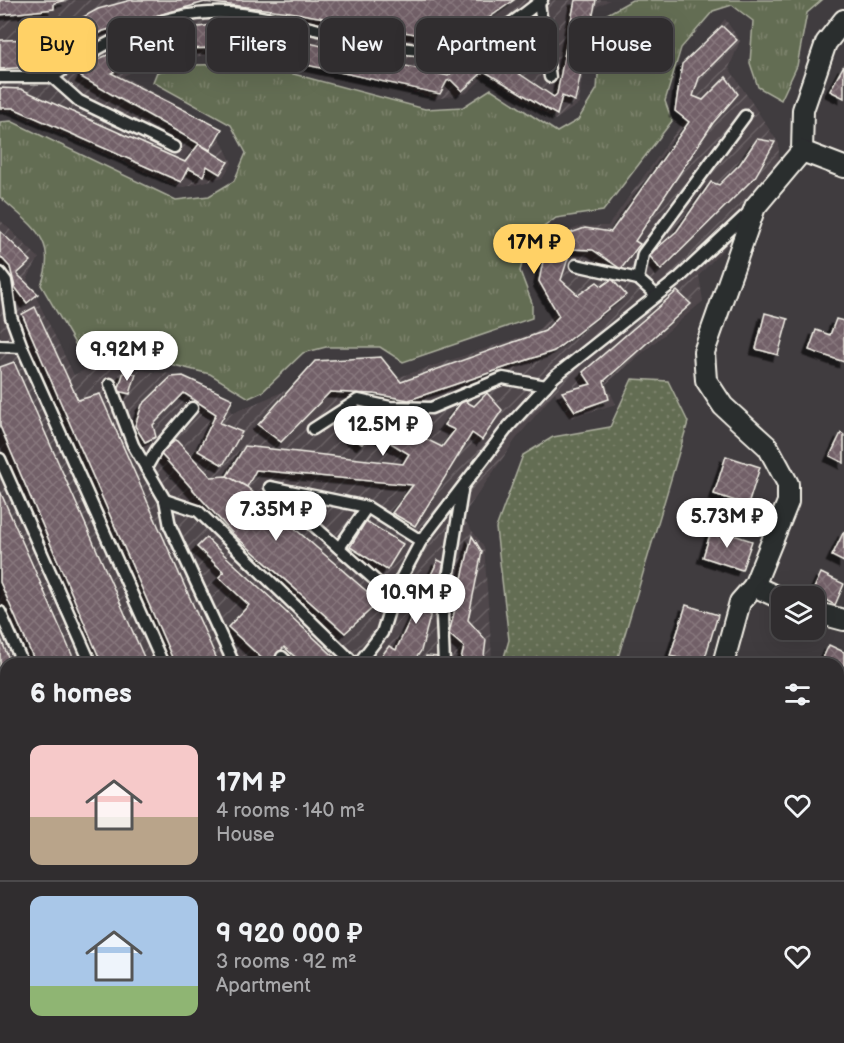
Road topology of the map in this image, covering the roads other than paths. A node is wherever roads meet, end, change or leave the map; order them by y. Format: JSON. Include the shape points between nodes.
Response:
{"nodes":[{"id":1,"x":540,"y":1,"type":"edge"},
{"id":2,"x":844,"y":20,"type":"edge"},
{"id":3,"x":52,"y":77,"type":"junction"},
{"id":4,"x":550,"y":77,"type":"dead end"},
{"id":5,"x":0,"y":78,"type":"edge"},
{"id":6,"x":745,"y":116,"type":"dead end"},
{"id":7,"x":174,"y":147,"type":"dead end"},
{"id":8,"x":802,"y":152,"type":"junction"},
{"id":9,"x":844,"y":167,"type":"edge"},
{"id":10,"x":755,"y":207,"type":"junction"},
{"id":11,"x":576,"y":265,"type":"dead end"},
{"id":12,"x":0,"y":273,"type":"edge"},
{"id":13,"x":638,"y":279,"type":"junction"},
{"id":14,"x":656,"y":295,"type":"junction"},
{"id":15,"x":0,"y":346,"type":"edge"},
{"id":16,"x":22,"y":346,"type":"junction"},
{"id":17,"x":110,"y":384,"type":"dead end"},
{"id":18,"x":546,"y":386,"type":"junction"},
{"id":19,"x":192,"y":408,"type":"dead end"},
{"id":20,"x":313,"y":429,"type":"dead end"},
{"id":21,"x":0,"y":459,"type":"edge"},
{"id":22,"x":146,"y":468,"type":"junction"},
{"id":23,"x":462,"y":488,"type":"junction"},
{"id":24,"x":165,"y":500,"type":"junction"},
{"id":25,"x":367,"y":507,"type":"junction"},
{"id":26,"x":421,"y":541,"type":"junction"},
{"id":27,"x":339,"y":548,"type":"junction"},
{"id":28,"x":754,"y":586,"type":"junction"},
{"id":29,"x":771,"y":594,"type":"edge"},
{"id":30,"x":393,"y":596,"type":"junction"},
{"id":31,"x":0,"y":612,"type":"edge"},
{"id":32,"x":825,"y":615,"type":"edge"},
{"id":33,"x":844,"y":620,"type":"edge"},
{"id":34,"x":20,"y":658,"type":"edge"},
{"id":35,"x":88,"y":658,"type":"edge"},
{"id":36,"x":160,"y":658,"type":"edge"},
{"id":37,"x":231,"y":658,"type":"edge"},
{"id":38,"x":350,"y":658,"type":"edge"},
{"id":39,"x":361,"y":658,"type":"edge"},
{"id":40,"x":444,"y":658,"type":"edge"},
{"id":41,"x":725,"y":658,"type":"edge"}],
"edges":[{"from":1,"to":3,"type":"lane","via":[[476,45],[445,52],[412,50],[228,13],[185,16],[130,30]]},
{"from":1,"to":4,"type":"lane"},
{"from":2,"to":8,"type":"street","via":[[826,43],[803,110]]},
{"from":3,"to":5,"type":"lane"},
{"from":3,"to":7,"type":"lane","via":[[79,100]]},
{"from":6,"to":13,"type":"lane","via":[[643,254]]},
{"from":8,"to":9,"type":"street"},
{"from":8,"to":10,"type":"street"},
{"from":10,"to":14,"type":"lane"},
{"from":10,"to":28,"type":"street","via":[[704,352],[706,380],[723,406],[768,447],[788,484],[788,502]]},
{"from":11,"to":13,"type":"lane"},
{"from":12,"to":16,"type":"lane","via":[[6,281],[11,317]]},
{"from":13,"to":14,"type":"lane"},
{"from":14,"to":18,"type":"lane"},
{"from":15,"to":16,"type":"lane"},
{"from":16,"to":36,"type":"lane"},
{"from":17,"to":22,"type":"lane"},
{"from":18,"to":20,"type":"lane","via":[[503,378],[431,408],[390,407],[358,400]]},
{"from":18,"to":23,"type":"lane","via":[[509,426]]},
{"from":19,"to":22,"type":"lane"},
{"from":21,"to":35,"type":"lane"},
{"from":22,"to":24,"type":"lane"},
{"from":23,"to":26,"type":"lane"},
{"from":23,"to":40,"type":"lane","via":[[442,616]]},
{"from":24,"to":37,"type":"lane","via":[[170,526]]},
{"from":24,"to":38,"type":"lane","via":[[198,511]]},
{"from":25,"to":26,"type":"lane"},
{"from":25,"to":27,"type":"lane"},
{"from":25,"to":27,"type":"lane","via":[[270,487]]},
{"from":26,"to":30,"type":"lane"},
{"from":27,"to":30,"type":"lane"},
{"from":28,"to":29,"type":"street"},
{"from":28,"to":41,"type":"street","via":[[740,602]]},
{"from":30,"to":39,"type":"lane","via":[[382,633]]},
{"from":31,"to":34,"type":"lane"},
{"from":32,"to":33,"type":"street"}]}
